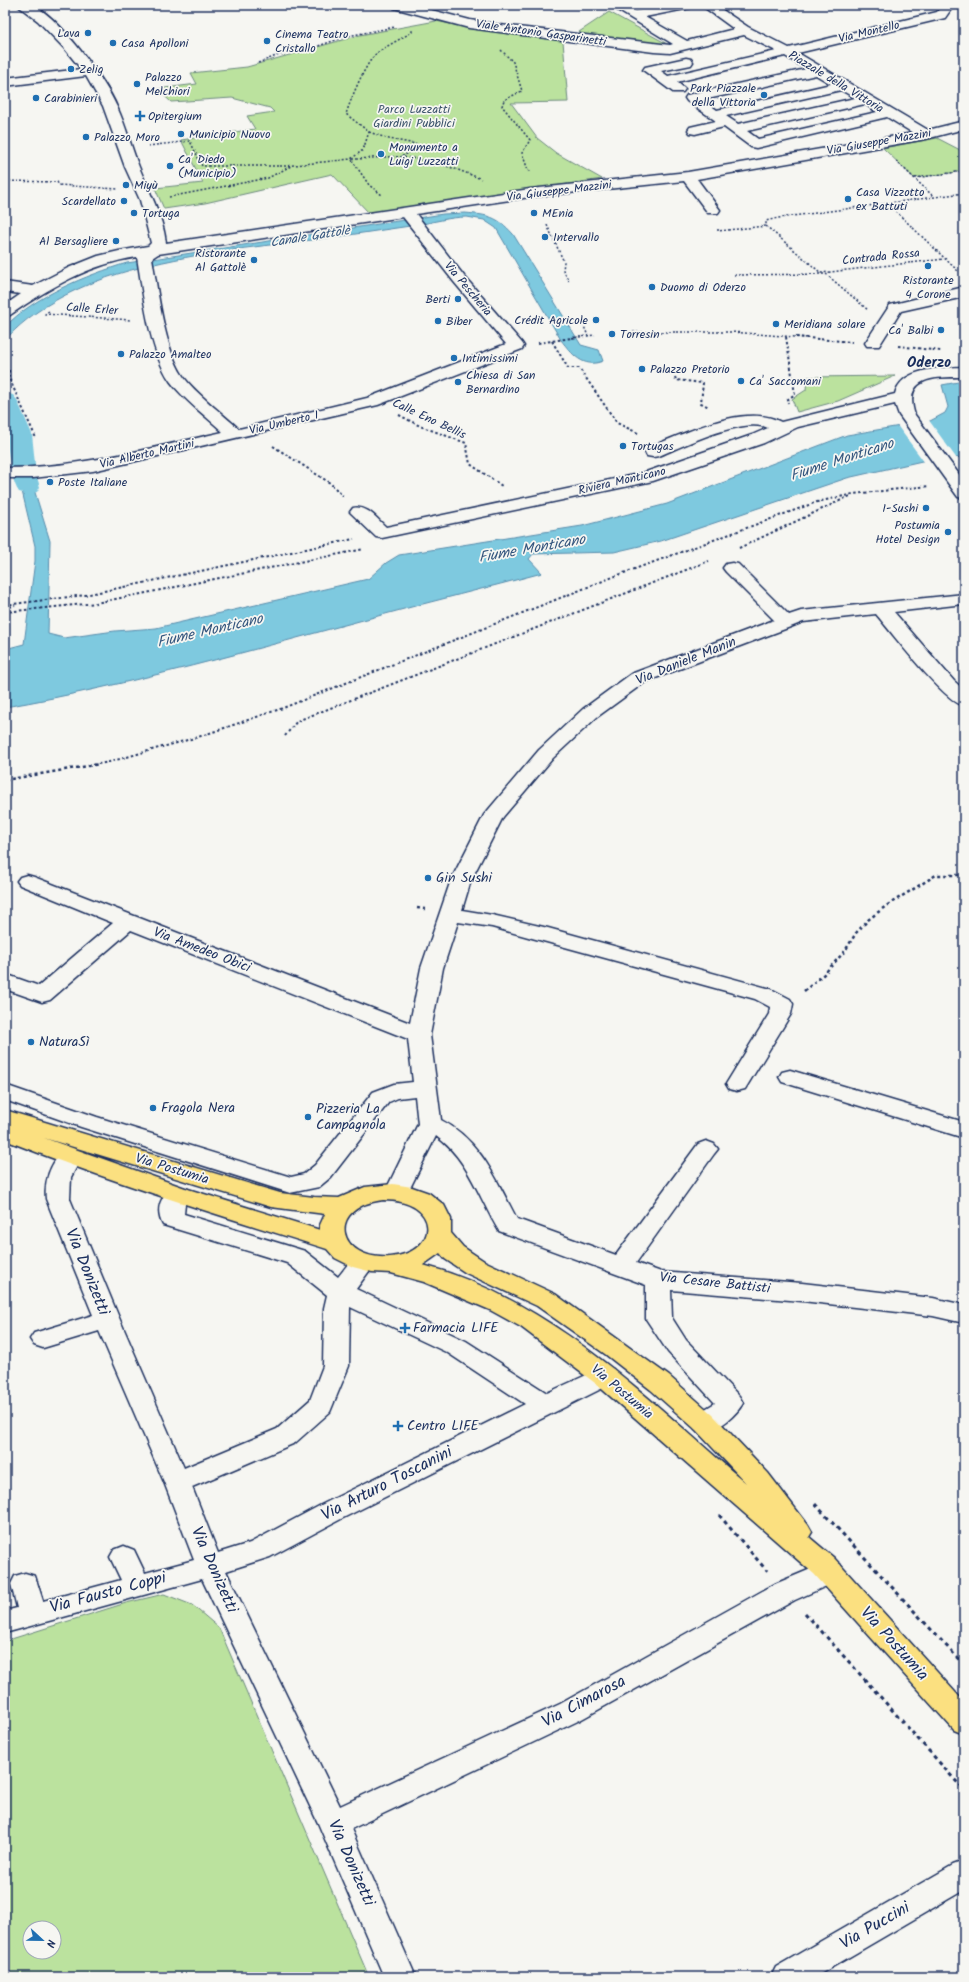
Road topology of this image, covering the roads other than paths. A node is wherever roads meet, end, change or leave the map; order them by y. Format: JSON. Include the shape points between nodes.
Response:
{"nodes":[{"id":1,"x":23,"y":5,"type":"edge"},
{"id":2,"x":398,"y":5,"type":"edge"},
{"id":3,"x":615,"y":5,"type":"edge"},
{"id":4,"x":686,"y":5,"type":"edge"},
{"id":5,"x":707,"y":5,"type":"edge"},
{"id":6,"x":948,"y":5,"type":"edge"},
{"id":7,"x":635,"y":16,"type":"junction"},
{"id":8,"x":744,"y":30,"type":"junction"},
{"id":9,"x":770,"y":42,"type":"junction"},
{"id":10,"x":686,"y":45,"type":"junction"},
{"id":11,"x":750,"y":46,"type":"dead end"},
{"id":12,"x":786,"y":52,"type":"junction"},
{"id":13,"x":699,"y":59,"type":"dead end"},
{"id":14,"x":816,"y":71,"type":"junction"},
{"id":15,"x":90,"y":72,"type":"junction"},
{"id":16,"x":666,"y":81,"type":"junction"},
{"id":17,"x":5,"y":82,"type":"edge"},
{"id":18,"x":841,"y":86,"type":"junction"},
{"id":19,"x":692,"y":98,"type":"junction"},
{"id":20,"x":866,"y":100,"type":"junction"},
{"id":21,"x":888,"y":113,"type":"junction"},
{"id":22,"x":716,"y":114,"type":"junction"},
{"id":23,"x":732,"y":125,"type":"junction"},
{"id":24,"x":964,"y":125,"type":"edge"},
{"id":25,"x":695,"y":130,"type":"dead end"},
{"id":26,"x":926,"y":135,"type":"junction"},
{"id":27,"x":688,"y":176,"type":"junction"},
{"id":28,"x":659,"y":179,"type":"junction"},
{"id":29,"x":698,"y":190,"type":"junction"},
{"id":30,"x":713,"y":210,"type":"road end"},
{"id":31,"x":406,"y":214,"type":"junction"},
{"id":32,"x":148,"y":258,"type":"junction"},
{"id":33,"x":5,"y":287,"type":"edge"},
{"id":34,"x":33,"y":291,"type":"junction"},
{"id":35,"x":964,"y":292,"type":"edge"},
{"id":36,"x":5,"y":312,"type":"edge"},
{"id":37,"x":874,"y":343,"type":"road end"},
{"id":38,"x":516,"y":346,"type":"joint"},
{"id":39,"x":964,"y":372,"type":"edge"},
{"id":40,"x":904,"y":405,"type":"junction"},
{"id":41,"x":781,"y":429,"type":"junction"},
{"id":42,"x":243,"y":432,"type":"junction"},
{"id":43,"x":653,"y":452,"type":"dead end"},
{"id":44,"x":8,"y":474,"type":"edge"},
{"id":45,"x":964,"y":493,"type":"edge"},
{"id":46,"x":360,"y":512,"type":"road end"},
{"id":47,"x":732,"y":568,"type":"road end"},
{"id":48,"x":964,"y":599,"type":"edge"},
{"id":49,"x":881,"y":609,"type":"junction"},
{"id":50,"x":786,"y":622,"type":"junction"},
{"id":51,"x":964,"y":700,"type":"edge"},
{"id":52,"x":27,"y":881,"type":"dead end"},
{"id":53,"x":450,"y":914,"type":"junction"},
{"id":54,"x":128,"y":921,"type":"junction"},
{"id":55,"x":5,"y":981,"type":"edge"},
{"id":56,"x":419,"y":1035,"type":"junction"},
{"id":57,"x":790,"y":1078,"type":"dead end"},
{"id":58,"x":737,"y":1084,"type":"dead end"},
{"id":59,"x":426,"y":1088,"type":"junction"},
{"id":60,"x":5,"y":1092,"type":"edge"},
{"id":61,"x":5,"y":1118,"type":"edge"},
{"id":62,"x":430,"y":1124,"type":"junction"},
{"id":63,"x":964,"y":1130,"type":"edge"},
{"id":64,"x":5,"y":1131,"type":"edge"},
{"id":65,"x":706,"y":1149,"type":"dead end"},
{"id":66,"x":70,"y":1157,"type":"junction"},
{"id":67,"x":398,"y":1192,"type":"junction"},
{"id":68,"x":180,"y":1195,"type":"junction"},
{"id":69,"x":343,"y":1206,"type":"junction"},
{"id":70,"x":439,"y":1235,"type":"junction"},
{"id":71,"x":336,"y":1243,"type":"junction"},
{"id":72,"x":364,"y":1263,"type":"junction"},
{"id":73,"x":391,"y":1265,"type":"junction"},
{"id":74,"x":621,"y":1266,"type":"junction"},
{"id":75,"x":659,"y":1280,"type":"junction"},
{"id":76,"x":340,"y":1292,"type":"junction"},
{"id":77,"x":964,"y":1314,"type":"edge"},
{"id":78,"x":107,"y":1320,"type":"junction"},
{"id":79,"x":43,"y":1339,"type":"dead end"},
{"id":80,"x":604,"y":1376,"type":"junction"},
{"id":81,"x":545,"y":1405,"type":"junction"},
{"id":82,"x":704,"y":1422,"type":"junction"},
{"id":83,"x":178,"y":1482,"type":"junction"},
{"id":84,"x":124,"y":1557,"type":"dead end"},
{"id":85,"x":210,"y":1566,"type":"junction"},
{"id":86,"x":827,"y":1569,"type":"junction"},
{"id":87,"x":25,"y":1584,"type":"dead end"},
{"id":88,"x":137,"y":1585,"type":"junction"},
{"id":89,"x":33,"y":1614,"type":"junction"},
{"id":90,"x":5,"y":1622,"type":"edge"},
{"id":91,"x":964,"y":1722,"type":"edge"},
{"id":92,"x":333,"y":1823,"type":"junction"},
{"id":93,"x":964,"y":1874,"type":"edge"},
{"id":94,"x":400,"y":1977,"type":"edge"},
{"id":95,"x":787,"y":1977,"type":"edge"}],
"edges":[{"from":1,"to":15,"type":"street","via":[[42,18],[69,45]]},
{"from":2,"to":10,"type":"street","name":"Viale Antonio Gasparinetti","via":[[469,24],[500,29],[654,48]]},
{"from":3,"to":7,"type":"street"},
{"from":4,"to":7,"type":"street"},
{"from":5,"to":8,"type":"street","name":"Piazzale della Vittoria"},
{"from":6,"to":12,"type":"street","name":"Via Montello","via":[[941,15]]},
{"from":7,"to":10,"type":"street","via":[[636,19]]},
{"from":8,"to":9,"type":"street","name":"Piazzale della Vittoria"},
{"from":8,"to":10,"type":"street"},
{"from":9,"to":11,"type":"street"},
{"from":9,"to":12,"type":"street","name":"Piazzale della Vittoria"},
{"from":12,"to":14,"type":"street","name":"Piazzale della Vittoria"},
{"from":12,"to":16,"type":"street","name":"Via Montello"},
{"from":13,"to":16,"type":"street","via":[[650,70]]},
{"from":14,"to":18,"type":"street","name":"Piazzale della Vittoria"},
{"from":14,"to":19,"type":"street"},
{"from":15,"to":17,"type":"street"},
{"from":15,"to":32,"type":"street","via":[[110,106],[145,195],[159,244]]},
{"from":16,"to":19,"type":"street"},
{"from":18,"to":20,"type":"street","name":"Piazzale della Vittoria"},
{"from":18,"to":22,"type":"street"},
{"from":19,"to":22,"type":"street"},
{"from":20,"to":21,"type":"street","name":"Piazzale della Vittoria"},
{"from":20,"to":23,"type":"street"},
{"from":21,"to":23,"type":"street","via":[[756,144]]},
{"from":21,"to":26,"type":"street","name":"Piazzale della Vittoria"},
{"from":22,"to":23,"type":"street"},
{"from":23,"to":25,"type":"street"},
{"from":24,"to":26,"type":"street","name":"Via Giuseppe Mazzini"},
{"from":26,"to":27,"type":"street","name":"Via Giuseppe Mazzini"},
{"from":27,"to":28,"type":"street","name":"Via Giuseppe Mazzini"},
{"from":27,"to":29,"type":"street"},
{"from":28,"to":29,"type":"street"},
{"from":28,"to":31,"type":"street","name":"Via Giuseppe Mazzini","via":[[530,193]]},
{"from":29,"to":30,"type":"street"},
{"from":31,"to":32,"type":"street","name":"Via Giuseppe Mazzini"},
{"from":31,"to":38,"type":"street","name":"Via Pescheria"},
{"from":32,"to":34,"type":"street","name":"Via Giuseppe Mazzini","via":[[119,256],[87,264]]},
{"from":32,"to":42,"type":"street","name":"Via Umberto I","via":[[156,320],[167,361],[177,379]]},
{"from":33,"to":34,"type":"street"},
{"from":34,"to":36,"type":"street","name":"Via Giuseppe Mazzini"},
{"from":35,"to":37,"type":"street","via":[[895,308]]},
{"from":38,"to":42,"type":"street","name":"Via Umberto I","via":[[372,402]]},
{"from":39,"to":40,"type":"street","via":[[936,374],[909,383],[904,390]]},
{"from":40,"to":41,"type":"street","name":"Riviera Monticano","via":[[800,421]]},
{"from":40,"to":45,"type":"street"},
{"from":41,"to":43,"type":"street","via":[[765,421],[725,425]]},
{"from":41,"to":46,"type":"street","name":"Riviera Monticano","via":[[648,477],[382,533]]},
{"from":42,"to":44,"type":"street","name":"Via Alberto Martini","via":[[93,466]]},
{"from":47,"to":50,"type":"street"},
{"from":48,"to":49,"type":"street","name":"Via Daniele Manin"},
{"from":49,"to":50,"type":"street","name":"Via Daniele Manin","via":[[801,617]]},
{"from":49,"to":51,"type":"street","via":[[947,685]]},
{"from":50,"to":53,"type":"street","name":"Via Daniele Manin","via":[[638,678],[590,713],[546,754],[494,815],[461,880]]},
{"from":52,"to":54,"type":"street","name":"Via Amedeo Obici"},
{"from":53,"to":56,"type":"street","name":"Via Daniele Manin","via":[[432,968]]},
{"from":53,"to":58,"type":"street","via":[[540,933],[763,994],[782,1004],[780,1014]]},
{"from":54,"to":55,"type":"street","via":[[42,995]]},
{"from":54,"to":56,"type":"street","name":"Via Amedeo Obici"},
{"from":56,"to":59,"type":"street","name":"Via Daniele Manin"},
{"from":57,"to":63,"type":"street"},
{"from":59,"to":60,"type":"street","via":[[394,1091],[381,1097],[323,1170],[310,1181],[290,1185],[89,1122]]},
{"from":59,"to":62,"type":"street","name":"Via Daniele Manin"},
{"from":61,"to":69,"type":"main road","name":"Via Postumia","via":[[271,1199],[305,1206]]},
{"from":62,"to":67,"type":"street"},
{"from":62,"to":74,"type":"street","name":"Via Cesare Battisti","via":[[443,1128],[474,1161],[508,1225]]},
{"from":64,"to":66,"type":"main road","name":"Via Postumia"},
{"from":65,"to":74,"type":"street"},
{"from":66,"to":68,"type":"main road","name":"Via Postumia"},
{"from":66,"to":78,"type":"street","name":"Via Donizetti","via":[[63,1164],[56,1188],[58,1199]]},
{"from":67,"to":69,"type":"main road","name":"Via Postumia","via":[[364,1195]]},
{"from":67,"to":70,"type":"main road","name":"Via Postumia","via":[[427,1203],[436,1212],[440,1223]]},
{"from":68,"to":71,"type":"main road","name":"Via Postumia"},
{"from":68,"to":76,"type":"street","via":[[173,1202],[172,1219],[296,1257]]},
{"from":69,"to":71,"type":"main road","via":[[332,1226]]},
{"from":70,"to":73,"type":"main road","name":"Via Postumia","via":[[430,1250],[413,1260]]},
{"from":70,"to":82,"type":"main road","name":"Via Postumia","via":[[454,1253],[475,1267],[546,1300],[660,1383]]},
{"from":71,"to":72,"type":"main road","name":"Via Postumia","via":[[342,1251]]},
{"from":72,"to":73,"type":"main road","name":"Via Postumia"},
{"from":72,"to":76,"type":"street"},
{"from":73,"to":80,"type":"main road","name":"Via Postumia","via":[[432,1276],[499,1304],[530,1321]]},
{"from":74,"to":75,"type":"street","name":"Via Cesare Battisti"},
{"from":75,"to":77,"type":"street","name":"Via Cesare Battisti","via":[[802,1292],[934,1307]]},
{"from":75,"to":82,"type":"street","via":[[659,1320],[677,1346],[730,1403],[726,1409]]},
{"from":76,"to":81,"type":"street","via":[[457,1348]]},
{"from":76,"to":83,"type":"street","via":[[337,1308],[336,1366],[321,1405],[286,1436]]},
{"from":78,"to":79,"type":"street"},
{"from":78,"to":83,"type":"street","name":"Via Donizetti"},
{"from":80,"to":81,"type":"street","name":"Via Arturo Toscanini"},
{"from":80,"to":86,"type":"main road","name":"Via Postumia"},
{"from":81,"to":85,"type":"street","name":"Via Arturo Toscanini","via":[[330,1512],[260,1550]]},
{"from":82,"to":86,"type":"main road","name":"Via Postumia","via":[[759,1480]]},
{"from":83,"to":85,"type":"street","name":"Via Donizetti"},
{"from":84,"to":88,"type":"street"},
{"from":85,"to":88,"type":"street","name":"Via Fausto Coppi"},
{"from":85,"to":92,"type":"street","name":"Via Donizetti"},
{"from":86,"to":91,"type":"main road","name":"Via Postumia"},
{"from":86,"to":92,"type":"street","name":"Via Cimarosa","via":[[570,1712]]},
{"from":87,"to":89,"type":"street"},
{"from":88,"to":89,"type":"street","name":"Via Fausto Coppi"},
{"from":89,"to":90,"type":"street","name":"Via Fausto Coppi"},
{"from":92,"to":94,"type":"street","name":"Via Donizetti"},
{"from":93,"to":95,"type":"street","name":"Via Puccini"}]}
